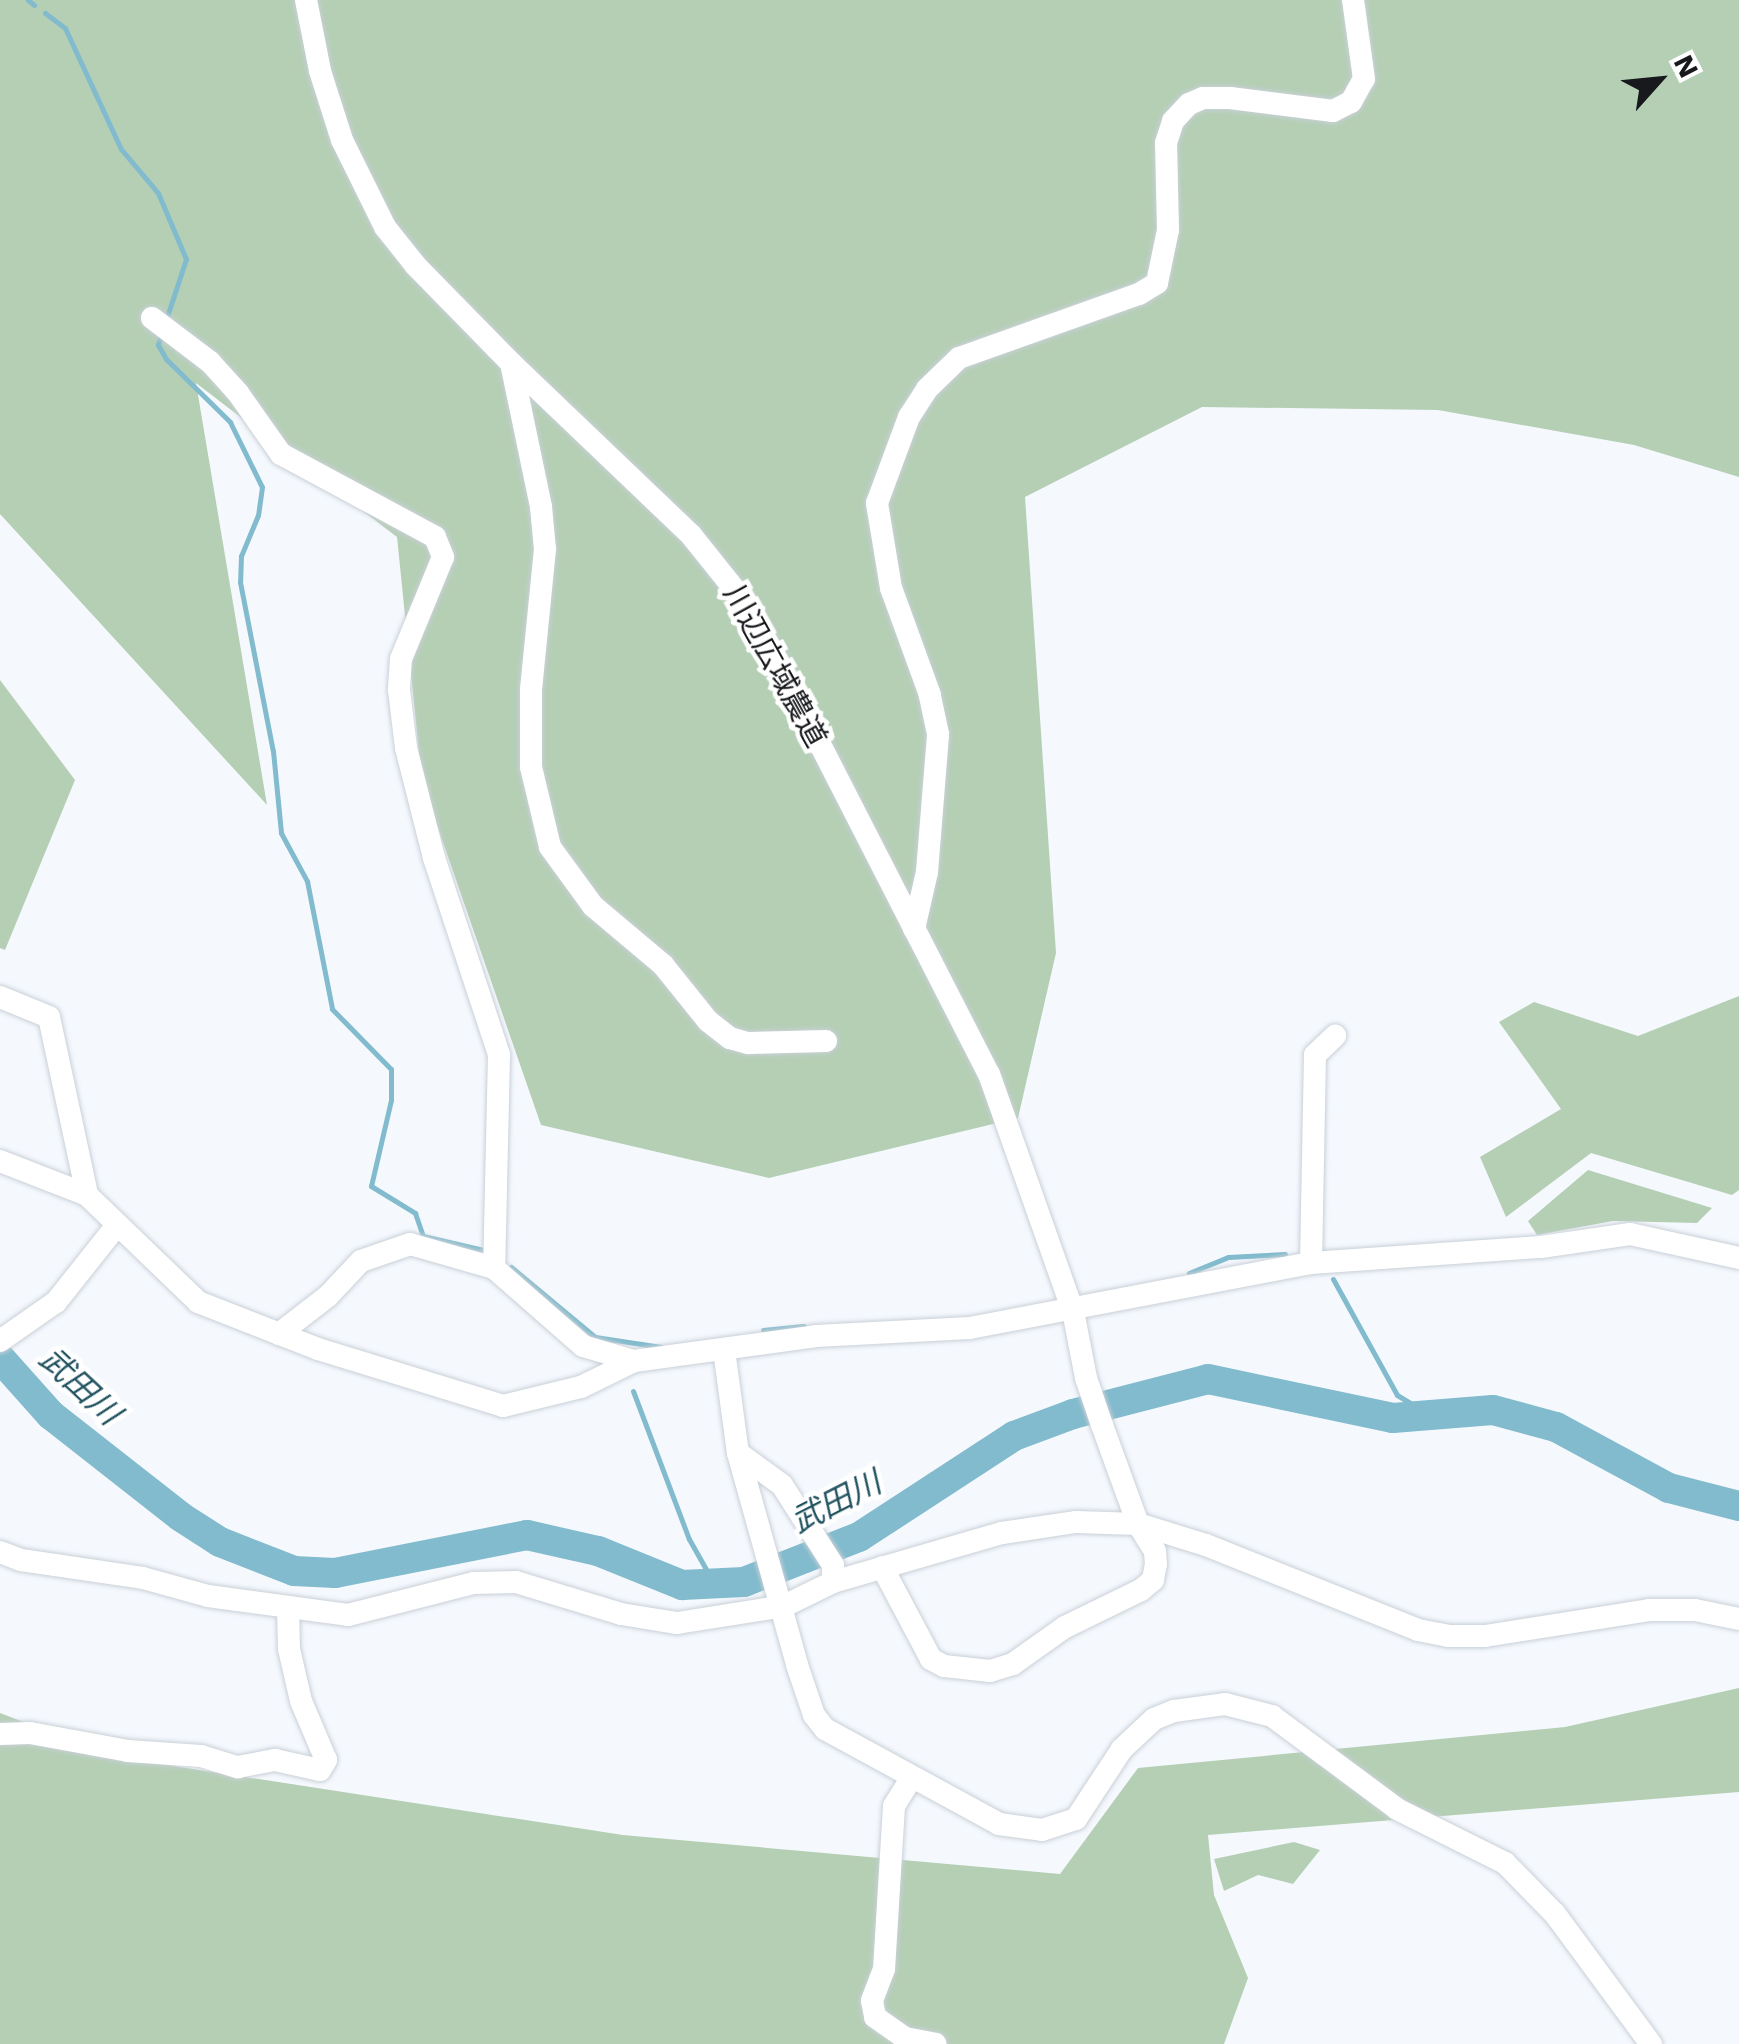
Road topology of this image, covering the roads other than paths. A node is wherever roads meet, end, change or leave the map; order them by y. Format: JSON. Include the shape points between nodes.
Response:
{"nodes":[{"id":1,"x":306,"y":0,"type":"edge"},
{"id":2,"x":1353,"y":0,"type":"edge"},
{"id":3,"x":152,"y":318,"type":"dead end"},
{"id":4,"x":511,"y":363,"type":"junction"},
{"id":5,"x":914,"y":929,"type":"junction"},
{"id":6,"x":0,"y":997,"type":"edge"},
{"id":7,"x":1335,"y":1036,"type":"dead end"},
{"id":8,"x":826,"y":1041,"type":"dead end"},
{"id":9,"x":0,"y":1161,"type":"edge"},
{"id":10,"x":86,"y":1195,"type":"junction"},
{"id":11,"x":117,"y":1225,"type":"junction"},
{"id":12,"x":1739,"y":1258,"type":"edge"},
{"id":13,"x":1312,"y":1263,"type":"junction"},
{"id":14,"x":494,"y":1268,"type":"junction"},
{"id":15,"x":1073,"y":1312,"type":"junction"},
{"id":16,"x":279,"y":1334,"type":"junction"},
{"id":17,"x":2,"y":1339,"type":"edge"},
{"id":18,"x":724,"y":1350,"type":"junction"},
{"id":19,"x":634,"y":1361,"type":"junction"},
{"id":20,"x":738,"y":1453,"type":"junction"},
{"id":21,"x":1138,"y":1524,"type":"junction"},
{"id":22,"x":0,"y":1552,"type":"edge"},
{"id":23,"x":882,"y":1567,"type":"junction"},
{"id":24,"x":833,"y":1574,"type":"junction"},
{"id":25,"x":782,"y":1599,"type":"junction"},
{"id":26,"x":288,"y":1607,"type":"junction"},
{"id":27,"x":1739,"y":1619,"type":"edge"},
{"id":28,"x":0,"y":1734,"type":"edge"},
{"id":29,"x":912,"y":1777,"type":"junction"},
{"id":30,"x":935,"y":2044,"type":"edge"},
{"id":31,"x":1651,"y":2044,"type":"edge"}],
"edges":[{"from":1,"to":4,"type":"street","name":"川辺広域農道","via":[[342,140],[385,227]]},
{"from":2,"to":5,"type":"street","via":[[1364,79],[1350,102],[1334,111],[1210,97],[1189,104],[1166,143],[1168,230],[1157,283],[959,358],[909,418],[877,503],[892,588],[938,734]]},
{"from":3,"to":14,"type":"street","via":[[238,392],[282,454],[435,537],[444,557],[402,659],[399,690],[406,748],[440,878],[499,1055]]},
{"from":4,"to":5,"type":"street","name":"川辺広域農道","via":[[691,535],[734,588]]},
{"from":4,"to":8,"type":"street","via":[[542,507],[531,767],[550,847],[592,906],[663,965],[730,1038],[748,1044]]},
{"from":5,"to":15,"type":"street","name":"川辺広域農道","via":[[989,1074]]},
{"from":6,"to":10,"type":"street","via":[[48,1017]]},
{"from":7,"to":13,"type":"street","via":[[1316,1055]]},
{"from":9,"to":10,"type":"street"},
{"from":10,"to":11,"type":"street"},
{"from":11,"to":16,"type":"street","via":[[198,1302]]},
{"from":11,"to":17,"type":"street","via":[[56,1302]]},
{"from":12,"to":13,"type":"street","via":[[1630,1234]]},
{"from":13,"to":15,"type":"street"},
{"from":14,"to":16,"type":"street","via":[[410,1244],[361,1261]]},
{"from":14,"to":19,"type":"street","via":[[583,1346]]},
{"from":15,"to":18,"type":"street"},
{"from":15,"to":21,"type":"street","name":"川辺広域農道","via":[[1086,1378]]},
{"from":16,"to":19,"type":"street","via":[[503,1406],[581,1387]]},
{"from":18,"to":19,"type":"street"},
{"from":18,"to":20,"type":"street"},
{"from":20,"to":24,"type":"street","via":[[782,1486]]},
{"from":20,"to":25,"type":"street"},
{"from":21,"to":23,"type":"street","via":[[1030,1527]]},
{"from":21,"to":23,"type":"street","name":"川辺広域農道","via":[[1155,1551],[1148,1586],[990,1671],[932,1659]]},
{"from":21,"to":27,"type":"street","via":[[1448,1636],[1648,1610]]},
{"from":22,"to":26,"type":"street"},
{"from":23,"to":24,"type":"street"},
{"from":24,"to":25,"type":"street"},
{"from":25,"to":26,"type":"street","via":[[693,1622],[650,1621],[542,1587],[488,1582],[348,1615]]},
{"from":25,"to":29,"type":"street","via":[[814,1715],[840,1740]]},
{"from":26,"to":28,"type":"street","via":[[301,1701],[326,1760],[320,1770],[275,1760],[238,1767],[201,1756]]},
{"from":29,"to":30,"type":"street","via":[[894,1806],[884,1968],[872,2001],[875,2017],[905,2038]]},
{"from":29,"to":31,"type":"street","via":[[1000,1824],[1053,1829],[1076,1819],[1122,1749],[1154,1719],[1225,1704],[1272,1716],[1397,1809],[1505,1863],[1556,1914]]}]}
